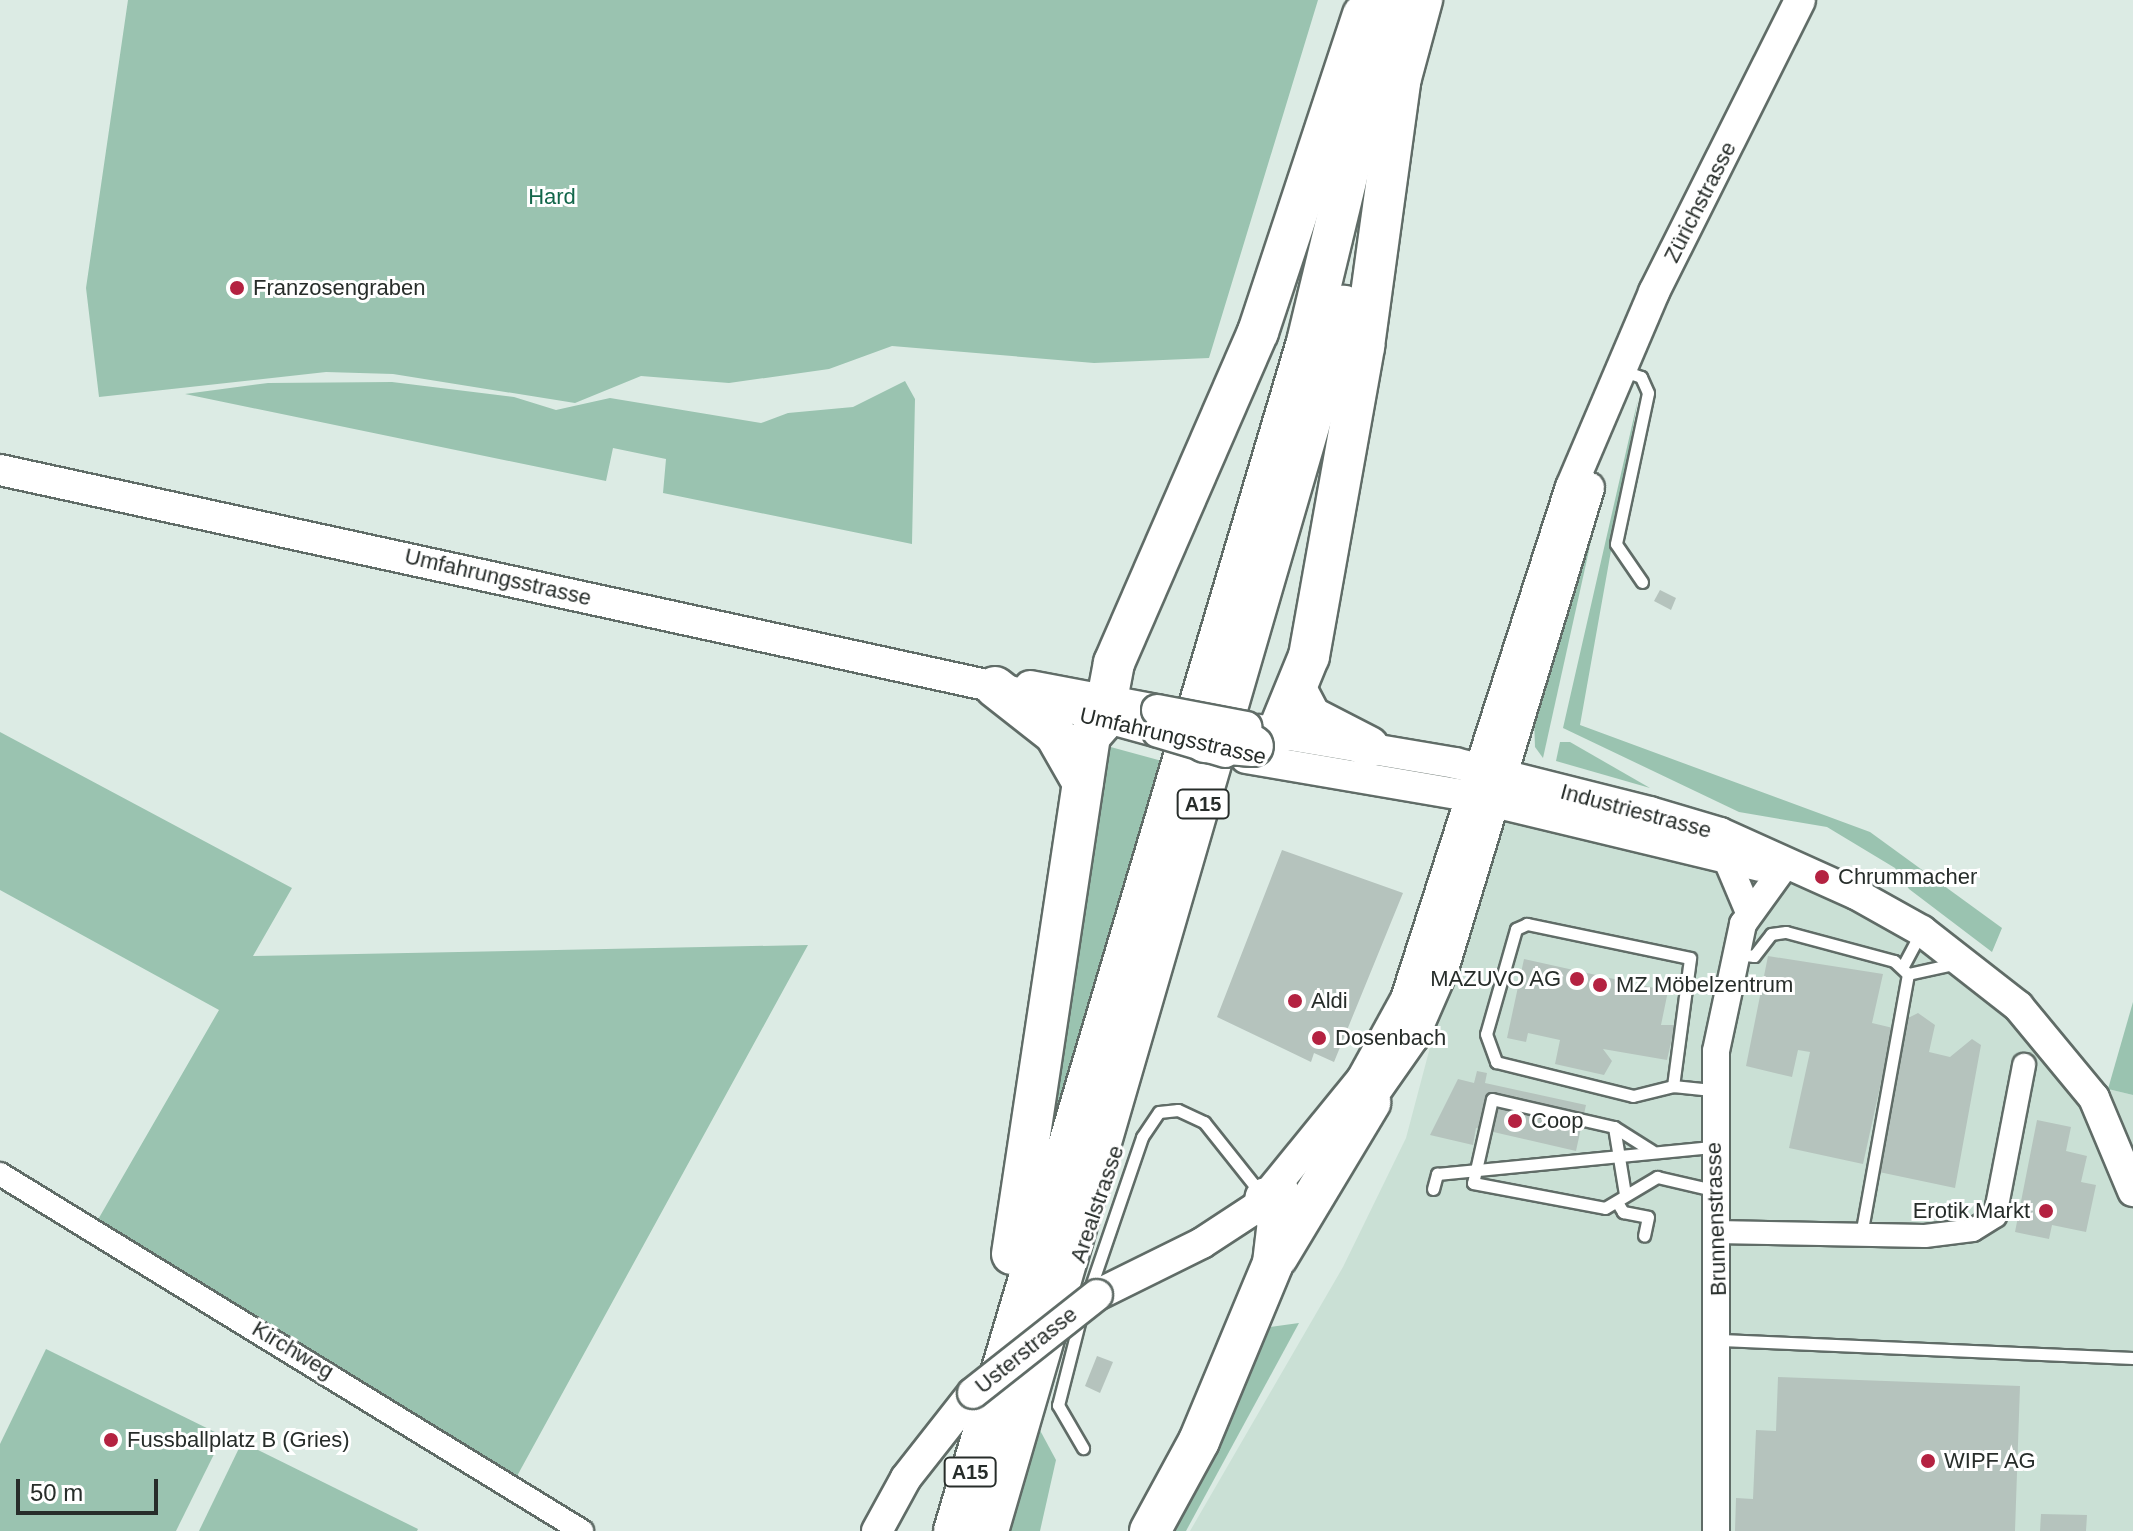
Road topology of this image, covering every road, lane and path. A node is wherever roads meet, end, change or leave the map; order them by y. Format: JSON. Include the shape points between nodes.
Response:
{"nodes":[{"id":1,"x":1368,"y":0,"type":"edge"},
{"id":2,"x":1390,"y":0,"type":"edge"},
{"id":3,"x":1422,"y":0,"type":"edge"},
{"id":4,"x":1800,"y":0,"type":"edge"},
{"id":5,"x":1402,"y":72,"type":"junction"},
{"id":6,"x":1620,"y":370,"type":"junction"},
{"id":7,"x":0,"y":470,"type":"edge"},
{"id":8,"x":1642,"y":582,"type":"dead end"},
{"id":9,"x":995,"y":687,"type":"junction"},
{"id":10,"x":1298,"y":693,"type":"junction"},
{"id":11,"x":1106,"y":709,"type":"junction"},
{"id":12,"x":1158,"y":721,"type":"junction"},
{"id":13,"x":1256,"y":741,"type":"junction"},
{"id":14,"x":1205,"y":742,"type":"joint"},
{"id":15,"x":1369,"y":747,"type":"junction"},
{"id":16,"x":1083,"y":783,"type":"junction"},
{"id":17,"x":1488,"y":786,"type":"junction"},
{"id":18,"x":1726,"y":858,"type":"junction"},
{"id":19,"x":1787,"y":863,"type":"junction"},
{"id":20,"x":1748,"y":910,"type":"junction"},
{"id":21,"x":1922,"y":931,"type":"junction"},
{"id":22,"x":1736,"y":954,"type":"junction"},
{"id":23,"x":1966,"y":963,"type":"junction"},
{"id":24,"x":1906,"y":970,"type":"junction"},
{"id":25,"x":2024,"y":1065,"type":"dead end"},
{"id":26,"x":1673,"y":1086,"type":"junction"},
{"id":27,"x":1712,"y":1090,"type":"junction"},
{"id":28,"x":1370,"y":1103,"type":"junction"},
{"id":29,"x":1614,"y":1127,"type":"junction"},
{"id":30,"x":1712,"y":1147,"type":"junction"},
{"id":31,"x":1652,"y":1151,"type":"junction"},
{"id":32,"x":1619,"y":1155,"type":"junction"},
{"id":33,"x":1475,"y":1170,"type":"junction"},
{"id":34,"x":0,"y":1174,"type":"edge"},
{"id":35,"x":1433,"y":1189,"type":"dead end"},
{"id":36,"x":1713,"y":1190,"type":"junction"},
{"id":37,"x":2133,"y":1191,"type":"edge"},
{"id":38,"x":1265,"y":1198,"type":"junction"},
{"id":39,"x":1621,"y":1198,"type":"junction"},
{"id":40,"x":1716,"y":1232,"type":"junction"},
{"id":41,"x":1861,"y":1235,"type":"junction"},
{"id":42,"x":1644,"y":1236,"type":"dead end"},
{"id":43,"x":1273,"y":1263,"type":"junction"},
{"id":44,"x":1721,"y":1340,"type":"junction"},
{"id":45,"x":2133,"y":1358,"type":"edge"},
{"id":46,"x":986,"y":1412,"type":"junction"},
{"id":47,"x":1083,"y":1448,"type":"dead end"},
{"id":48,"x":579,"y":1530,"type":"edge"},
{"id":49,"x":877,"y":1531,"type":"edge"},
{"id":50,"x":954,"y":1531,"type":"edge"},
{"id":51,"x":988,"y":1531,"type":"edge"},
{"id":52,"x":1150,"y":1531,"type":"edge"},
{"id":53,"x":1716,"y":1531,"type":"edge"}],
"edges":[{"from":1,"to":11,"type":"highway","via":[[1258,332],[1114,663]]},
{"from":2,"to":46,"type":"highway","number":"A15","via":[[1307,342]]},
{"from":3,"to":5,"type":"highway","number":"A15"},
{"from":4,"to":6,"type":"main road","name":"Zürichstrasse"},
{"from":5,"to":10,"type":"highway","via":[[1361,361]]},
{"from":5,"to":51,"type":"highway","number":"A15","via":[[1299,476]]},
{"from":6,"to":8,"type":"lane","via":[[1641,377],[1648,393],[1616,544]]},
{"from":6,"to":17,"type":"main road","name":"Zürichstrasse","via":[[1544,560]]},
{"from":7,"to":9,"type":"main road","name":"Umfahrungsstrasse"},
{"from":9,"to":11,"type":"main road","name":"Umfahrungsstrasse"},
{"from":9,"to":16,"type":"highway","via":[[1055,734]]},
{"from":10,"to":13,"type":"highway"},
{"from":10,"to":15,"type":"highway","via":[[1311,717]]},
{"from":11,"to":12,"type":"main road","name":"Umfahrungsstrasse"},
{"from":11,"to":16,"type":"highway","via":[[1090,736]]},
{"from":12,"to":13,"type":"main road","name":"Umfahrungsstrasse","bridge":true},
{"from":12,"to":14,"type":"main road","name":"Umfahrungsstrasse","bridge":true},
{"from":13,"to":14,"type":"highway","bridge":true},
{"from":13,"to":15,"type":"main road","name":"Umfahrungsstrasse"},
{"from":13,"to":17,"type":"main road","name":"Umfahrungsstrasse"},
{"from":15,"to":17,"type":"main road","name":"Umfahrungsstrasse"},
{"from":16,"to":46,"type":"highway"},
{"from":17,"to":18,"type":"main road","name":"Industriestrasse"},
{"from":17,"to":19,"type":"main road","name":"Industriestrasse","via":[[1694,824]]},
{"from":17,"to":28,"type":"main road","name":"Usterstrasse","via":[[1429,1005]]},
{"from":17,"to":38,"type":"main road","name":"Usterstrasse","via":[[1393,1026],[1348,1099]]},
{"from":18,"to":19,"type":"main road","name":"Industriestrasse","via":[[1765,868]]},
{"from":18,"to":20,"type":"street"},
{"from":19,"to":20,"type":"street","name":"Brunnenstrasse"},
{"from":19,"to":21,"type":"main road","name":"Industriestrasse"},
{"from":20,"to":22,"type":"street","name":"Brunnenstrasse"},
{"from":21,"to":23,"type":"main road","name":"Industriestrasse"},
{"from":21,"to":24,"type":"lane"},
{"from":22,"to":24,"type":"lane","via":[[1754,956],[1771,934],[1786,932]]},
{"from":22,"to":27,"type":"street","name":"Brunnenstrasse"},
{"from":23,"to":24,"type":"lane"},
{"from":23,"to":37,"type":"main road","name":"Industriestrasse","via":[[2065,1057],[2105,1117]]},
{"from":24,"to":41,"type":"lane"},
{"from":25,"to":41,"type":"street","via":[[1995,1216],[1973,1230]]},
{"from":26,"to":26,"type":"lane","via":[[1690,958],[1527,924],[1516,929],[1486,1034],[1489,1054],[1506,1068],[1633,1096]]},
{"from":26,"to":27,"type":"lane"},
{"from":27,"to":30,"type":"street","name":"Brunnenstrasse"},
{"from":28,"to":38,"type":"main road","name":"Usterstrasse","via":[[1296,1183]]},
{"from":28,"to":43,"type":"highway"},
{"from":29,"to":31,"type":"lane"},
{"from":29,"to":32,"type":"lane"},
{"from":29,"to":33,"type":"lane","via":[[1492,1099]]},
{"from":30,"to":31,"type":"lane"},
{"from":30,"to":36,"type":"street","name":"Brunnenstrasse"},
{"from":31,"to":32,"type":"lane"},
{"from":32,"to":33,"type":"lane"},
{"from":32,"to":39,"type":"lane"},
{"from":33,"to":35,"type":"lane","via":[[1437,1174]]},
{"from":33,"to":39,"type":"lane","via":[[1473,1183],[1605,1208]]},
{"from":34,"to":48,"type":"street","name":"Kirchweg"},
{"from":36,"to":39,"type":"lane","via":[[1657,1177]]},
{"from":36,"to":40,"type":"street","name":"Brunnenstrasse"},
{"from":38,"to":43,"type":"highway","via":[[1278,1221]]},
{"from":38,"to":47,"type":"lane","name":"Arealstrasse","via":[[1204,1122],[1178,1110],[1152,1118],[1061,1381],[1059,1414]]},
{"from":38,"to":49,"type":"main road","name":"Usterstrasse","bridge":true,"via":[[1202,1243],[1097,1295],[973,1393],[892,1501]]},
{"from":39,"to":42,"type":"lane","via":[[1623,1212],[1648,1217]]},
{"from":40,"to":41,"type":"street"},
{"from":40,"to":44,"type":"street","name":"Brunnenstrasse"},
{"from":43,"to":52,"type":"highway","via":[[1199,1441]]},
{"from":44,"to":45,"type":"lane"},
{"from":44,"to":53,"type":"street","name":"Brunnenstrasse"},
{"from":46,"to":50,"type":"highway","number":"A15"}]}
